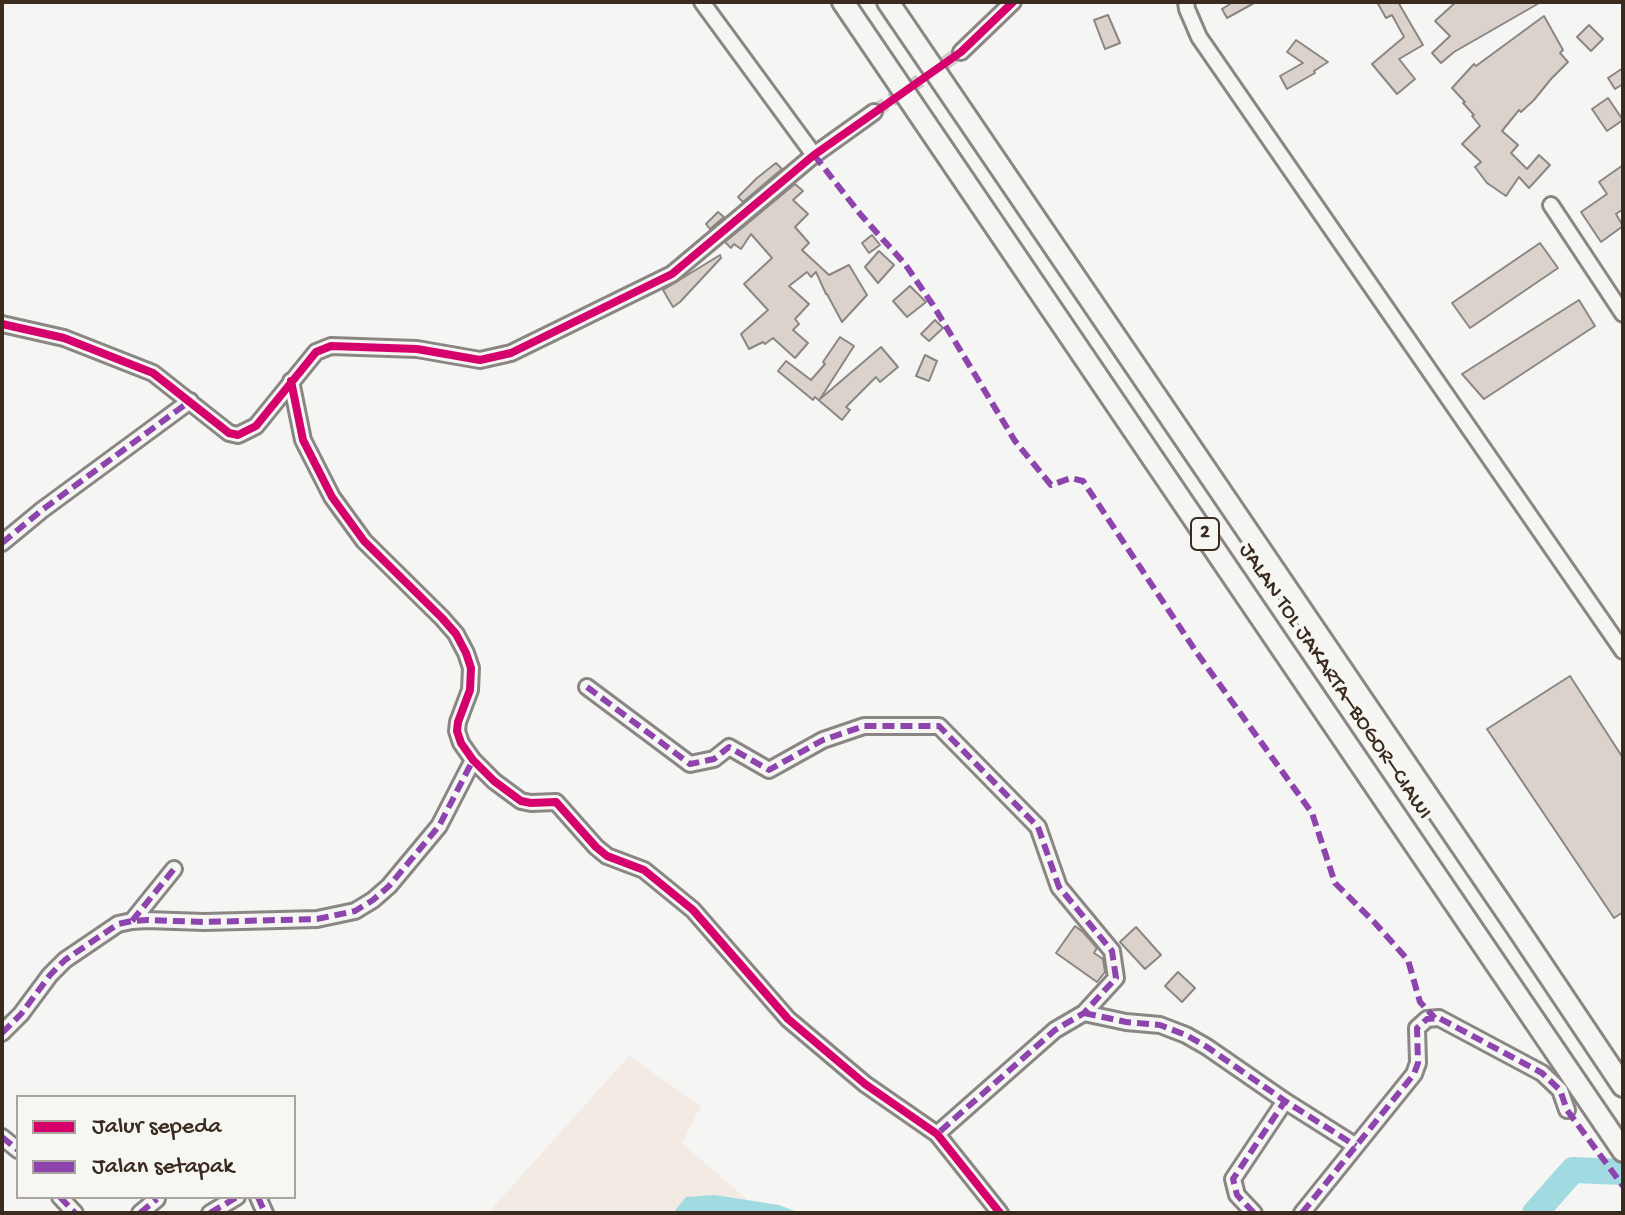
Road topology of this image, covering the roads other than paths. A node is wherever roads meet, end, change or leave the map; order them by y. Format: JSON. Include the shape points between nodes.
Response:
{"nodes":[{"id":1,"x":702,"y":2,"type":"edge"},
{"id":2,"x":843,"y":2,"type":"edge"},
{"id":3,"x":888,"y":2,"type":"edge"},
{"id":4,"x":1013,"y":2,"type":"edge"},
{"id":5,"x":1186,"y":2,"type":"edge"},
{"id":6,"x":961,"y":52,"type":"tunnel mouth"},
{"id":7,"x":874,"y":112,"type":"tunnel mouth"},
{"id":8,"x":814,"y":155,"type":"junction"},
{"id":9,"x":1551,"y":205,"type":"dead end"},
{"id":10,"x":1623,"y":314,"type":"edge"},
{"id":11,"x":2,"y":324,"type":"edge"},
{"id":12,"x":291,"y":381,"type":"junction"},
{"id":13,"x":190,"y":401,"type":"junction"},
{"id":14,"x":2,"y":543,"type":"edge"},
{"id":15,"x":1623,"y":651,"type":"edge"},
{"id":16,"x":587,"y":687,"type":"dead end"},
{"id":17,"x":473,"y":760,"type":"junction"},
{"id":18,"x":174,"y":869,"type":"dead end"},
{"id":19,"x":132,"y":921,"type":"junction"},
{"id":20,"x":1084,"y":1013,"type":"junction"},
{"id":21,"x":2,"y":1033,"type":"edge"},
{"id":22,"x":1623,"y":1086,"type":"edge"},
{"id":23,"x":1285,"y":1101,"type":"junction"},
{"id":24,"x":1567,"y":1110,"type":"dead end"},
{"id":25,"x":937,"y":1134,"type":"junction"},
{"id":26,"x":1356,"y":1146,"type":"junction"},
{"id":27,"x":1623,"y":1151,"type":"edge"},
{"id":28,"x":157,"y":1199,"type":"dead end"},
{"id":29,"x":228,"y":1199,"type":"edge"},
{"id":30,"x":140,"y":1213,"type":"edge"},
{"id":31,"x":210,"y":1213,"type":"edge"},
{"id":32,"x":1000,"y":1213,"type":"edge"},
{"id":33,"x":1254,"y":1213,"type":"edge"},
{"id":34,"x":1302,"y":1213,"type":"edge"}],
"edges":[{"from":1,"to":8,"type":"street"},
{"from":2,"to":27,"type":"highway","name":"JALAN TOL JAKARTA–BOGOR–CIAWI","number":"2"},
{"from":3,"to":22,"type":"highway","name":"JALAN TOL JAKARTA–BOGOR–CIAWI","number":"2"},
{"from":4,"to":6,"type":"street"},
{"from":5,"to":15,"type":"street","via":[[1199,37]]},
{"from":7,"to":8,"type":"street"},
{"from":8,"to":12,"type":"street","via":[[672,274],[511,353],[480,360],[417,349],[331,346],[316,352]]},
{"from":9,"to":10,"type":"street"},
{"from":11,"to":13,"type":"street","via":[[64,338],[153,373]]},
{"from":12,"to":13,"type":"street","via":[[256,426],[238,435]]},
{"from":12,"to":17,"type":"street","via":[[303,440],[332,497],[364,541],[456,634],[466,653],[470,690],[457,731]]},
{"from":13,"to":14,"type":"street"},
{"from":16,"to":20,"type":"street","via":[[690,764],[714,759],[729,747],[769,770],[823,740],[864,726],[939,726],[1038,827],[1059,887],[1112,951],[1116,978]]},
{"from":17,"to":19,"type":"street","via":[[439,826],[389,886],[355,911],[317,919]]},
{"from":17,"to":25,"type":"street","via":[[521,801],[556,802],[607,856],[660,882],[693,910],[788,1019],[865,1084]]},
{"from":18,"to":19,"type":"street"},
{"from":19,"to":21,"type":"street","via":[[118,924],[65,960]]},
{"from":20,"to":23,"type":"street","via":[[1160,1025],[1186,1035]]},
{"from":20,"to":25,"type":"street","via":[[1055,1030]]},
{"from":23,"to":26,"type":"street"},
{"from":23,"to":33,"type":"street","via":[[1233,1179],[1237,1195]]},
{"from":24,"to":26,"type":"street","via":[[1560,1090],[1542,1073],[1439,1018],[1427,1019],[1417,1028],[1414,1074]]},
{"from":25,"to":32,"type":"street"},
{"from":26,"to":34,"type":"street"},
{"from":28,"to":30,"type":"street"},
{"from":29,"to":31,"type":"street"}]}
